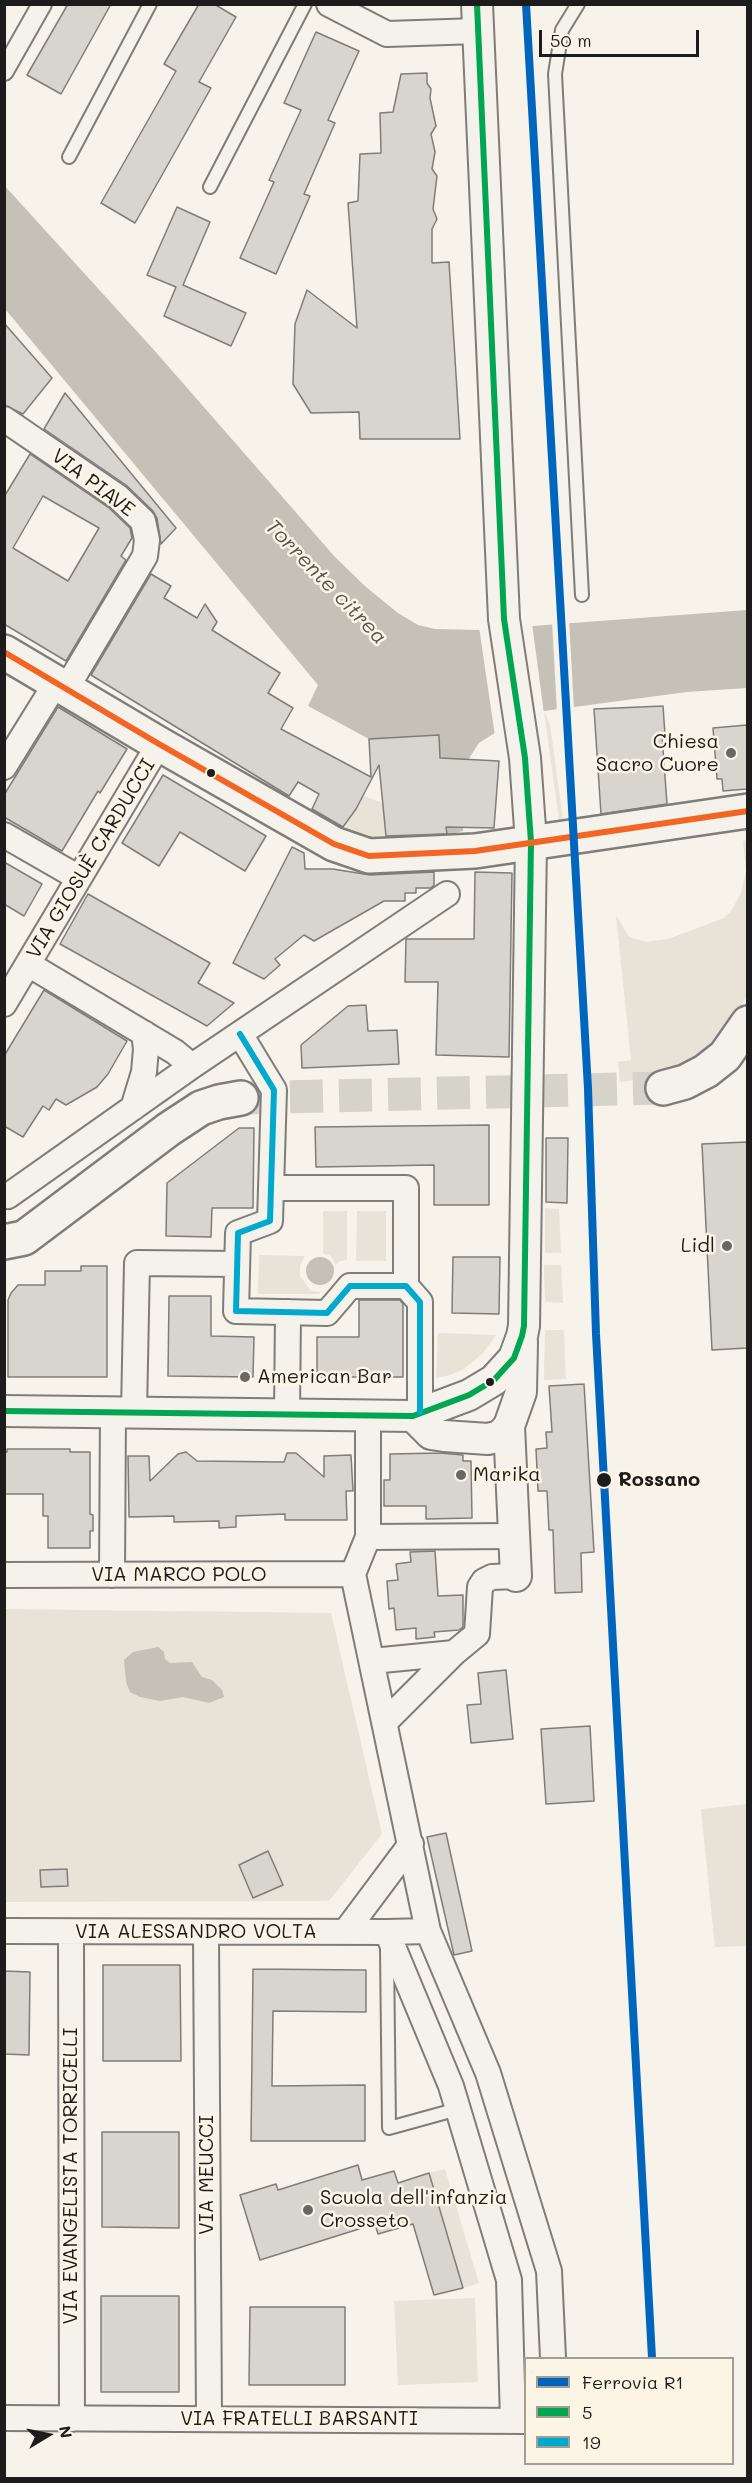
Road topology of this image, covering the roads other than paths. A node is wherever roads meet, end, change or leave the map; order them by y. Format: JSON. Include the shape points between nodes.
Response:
{"nodes":[{"id":1,"x":42,"y":4,"type":"edge"},
{"id":2,"x":150,"y":4,"type":"edge"},
{"id":3,"x":304,"y":4,"type":"edge"},
{"id":4,"x":329,"y":4,"type":"edge"},
{"id":5,"x":578,"y":4,"type":"edge"},
{"id":6,"x":478,"y":18,"type":"edge"},
{"id":7,"x":4,"y":71,"type":"edge"},
{"id":8,"x":69,"y":157,"type":"dead end"},
{"id":9,"x":210,"y":187,"type":"dead end"},
{"id":10,"x":4,"y":419,"type":"edge"},
{"id":11,"x":582,"y":596,"type":"dead end"},
{"id":12,"x":4,"y":652,"type":"edge"},
{"id":13,"x":61,"y":686,"type":"junction"},
{"id":14,"x":159,"y":744,"type":"junction"},
{"id":15,"x":4,"y":768,"type":"edge"},
{"id":16,"x":747,"y":811,"type":"edge"},
{"id":17,"x":4,"y":835,"type":"edge"},
{"id":18,"x":531,"y":842,"type":"junction"},
{"id":19,"x":79,"y":879,"type":"junction"},
{"id":20,"x":447,"y":894,"type":"dead end"},
{"id":21,"x":28,"y":964,"type":"junction"},
{"id":22,"x":4,"y":1004,"type":"edge"},
{"id":23,"x":747,"y":1023,"type":"edge"},
{"id":24,"x":144,"y":1034,"type":"junction"},
{"id":25,"x":240,"y":1034,"type":"junction"},
{"id":26,"x":192,"y":1066,"type":"junction"},
{"id":27,"x":663,"y":1088,"type":"tunnel mouth"},
{"id":28,"x":241,"y":1098,"type":"tunnel mouth"},
{"id":29,"x":133,"y":1108,"type":"junction"},
{"id":30,"x":271,"y":1188,"type":"junction"},
{"id":31,"x":6,"y":1195,"type":"edge"},
{"id":32,"x":14,"y":1240,"type":"edge"},
{"id":33,"x":237,"y":1264,"type":"junction"},
{"id":34,"x":4,"y":1266,"type":"edge"},
{"id":35,"x":406,"y":1286,"type":"junction"},
{"id":36,"x":288,"y":1312,"type":"junction"},
{"id":37,"x":522,"y":1336,"type":"junction"},
{"id":38,"x":4,"y":1411,"type":"edge"},
{"id":39,"x":124,"y":1412,"type":"junction"},
{"id":40,"x":287,"y":1414,"type":"junction"},
{"id":41,"x":416,"y":1414,"type":"junction"},
{"id":42,"x":368,"y":1415,"type":"junction"},
{"id":43,"x":509,"y":1426,"type":"junction"},
{"id":44,"x":480,"y":1439,"type":"junction"},
{"id":45,"x":511,"y":1474,"type":"junction"},
{"id":46,"x":514,"y":1536,"type":"junction"},
{"id":47,"x":368,"y":1538,"type":"junction"},
{"id":48,"x":354,"y":1574,"type":"junction"},
{"id":49,"x":4,"y":1575,"type":"edge"},
{"id":50,"x":112,"y":1575,"type":"junction"},
{"id":51,"x":516,"y":1576,"type":"joint"},
{"id":52,"x":454,"y":1653,"type":"junction"},
{"id":53,"x":372,"y":1661,"type":"junction"},
{"id":54,"x":385,"y":1722,"type":"junction"},
{"id":55,"x":411,"y":1844,"type":"junction"},
{"id":56,"x":4,"y":1931,"type":"edge"},
{"id":57,"x":346,"y":1931,"type":"junction"},
{"id":58,"x":428,"y":1931,"type":"junction"},
{"id":59,"x":70,"y":1932,"type":"junction"},
{"id":60,"x":206,"y":1932,"type":"junction"},
{"id":61,"x":387,"y":1932,"type":"junction"},
{"id":62,"x":458,"y":2109,"type":"junction"},
{"id":63,"x":553,"y":2357,"type":"edge"},
{"id":64,"x":4,"y":2418,"type":"edge"},
{"id":65,"x":208,"y":2418,"type":"junction"},
{"id":66,"x":72,"y":2419,"type":"junction"},
{"id":67,"x":519,"y":2421,"type":"edge"}],
"edges":[{"from":1,"to":7,"type":"street"},
{"from":2,"to":8,"type":"lane"},
{"from":3,"to":9,"type":"lane"},
{"from":4,"to":6,"type":"street","via":[[387,33]]},
{"from":5,"to":11,"type":"lane","via":[[562,30],[555,74]]},
{"from":6,"to":18,"type":"street","via":[[504,619],[525,758]]},
{"from":10,"to":13,"type":"street","name":"VIA PIAVE","via":[[118,496],[143,521],[145,556]]},
{"from":12,"to":13,"type":"main road"},
{"from":13,"to":14,"type":"main road"},
{"from":13,"to":15,"type":"street","name":"VIA PIAVE"},
{"from":14,"to":18,"type":"main road","via":[[351,851],[389,855]]},
{"from":14,"to":19,"type":"street","name":"VIA GIOSUÈ CARDUCCI"},
{"from":16,"to":18,"type":"main road"},
{"from":17,"to":19,"type":"street"},
{"from":18,"to":37,"type":"street"},
{"from":19,"to":21,"type":"street","name":"VIA GIOSUÈ CARDUCCI"},
{"from":20,"to":25,"type":"street"},
{"from":21,"to":22,"type":"street","name":"VIA GIOSUÈ CARDUCCI"},
{"from":21,"to":24,"type":"street"},
{"from":23,"to":27,"type":"main road","via":[[725,1056],[706,1071]]},
{"from":24,"to":26,"type":"street"},
{"from":24,"to":29,"type":"street","via":[[144,1072]]},
{"from":25,"to":26,"type":"street"},
{"from":25,"to":30,"type":"street","via":[[274,1090]]},
{"from":26,"to":29,"type":"street"},
{"from":28,"to":32,"type":"main road","via":[[210,1105],[184,1119]]},
{"from":29,"to":31,"type":"street"},
{"from":30,"to":33,"type":"street","via":[[270,1221],[238,1233]]},
{"from":30,"to":35,"type":"street","via":[[406,1188]]},
{"from":32,"to":34,"type":"main road"},
{"from":33,"to":36,"type":"street","via":[[236,1311]]},
{"from":33,"to":39,"type":"street","via":[[137,1263]]},
{"from":35,"to":36,"type":"street","via":[[350,1286],[327,1313]]},
{"from":35,"to":41,"type":"street","via":[[420,1302]]},
{"from":36,"to":40,"type":"street"},
{"from":37,"to":41,"type":"street","via":[[514,1358],[494,1380],[469,1395]]},
{"from":37,"to":43,"type":"street","via":[[521,1392]]},
{"from":38,"to":39,"type":"street"},
{"from":39,"to":40,"type":"street"},
{"from":39,"to":50,"type":"street"},
{"from":40,"to":42,"type":"street"},
{"from":41,"to":42,"type":"street"},
{"from":41,"to":44,"type":"street","via":[[431,1434]]},
{"from":42,"to":47,"type":"street"},
{"from":43,"to":44,"type":"street","via":[[500,1436]]},
{"from":43,"to":45,"type":"street"},
{"from":44,"to":45,"type":"street","via":[[497,1446]]},
{"from":45,"to":46,"type":"street"},
{"from":46,"to":47,"type":"street"},
{"from":46,"to":51,"type":"street"},
{"from":47,"to":48,"type":"street"},
{"from":48,"to":50,"type":"street","name":"VIA MARCO POLO"},
{"from":48,"to":53,"type":"street"},
{"from":49,"to":50,"type":"street","name":"VIA MARCO POLO"},
{"from":51,"to":52,"type":"street","via":[[484,1581],[480,1587],[477,1634]]},
{"from":52,"to":53,"type":"street"},
{"from":52,"to":54,"type":"street"},
{"from":53,"to":54,"type":"street"},
{"from":54,"to":55,"type":"street"},
{"from":55,"to":57,"type":"street"},
{"from":55,"to":58,"type":"street"},
{"from":56,"to":59,"type":"street","name":"VIA ALESSANDRO VOLTA"},
{"from":57,"to":60,"type":"street","name":"VIA ALESSANDRO VOLTA"},
{"from":57,"to":61,"type":"street","name":"VIA ALESSANDRO VOLTA"},
{"from":58,"to":61,"type":"street","name":"VIA ALESSANDRO VOLTA"},
{"from":58,"to":63,"type":"street","via":[[488,2073],[549,2271]]},
{"from":59,"to":60,"type":"street","name":"VIA ALESSANDRO VOLTA"},
{"from":59,"to":66,"type":"street","name":"VIA EVANGELISTA TORRICELLI"},
{"from":60,"to":65,"type":"street","name":"VIA MEUCCI"},
{"from":61,"to":62,"type":"street"},
{"from":61,"to":62,"type":"lane","via":[[389,2128]]},
{"from":62,"to":67,"type":"street","via":[[509,2280]]},
{"from":64,"to":66,"type":"street","name":"VIA FRATELLI BARSANTI"},
{"from":65,"to":66,"type":"street","name":"VIA FRATELLI BARSANTI"},
{"from":65,"to":67,"type":"street","name":"VIA FRATELLI BARSANTI"}]}
